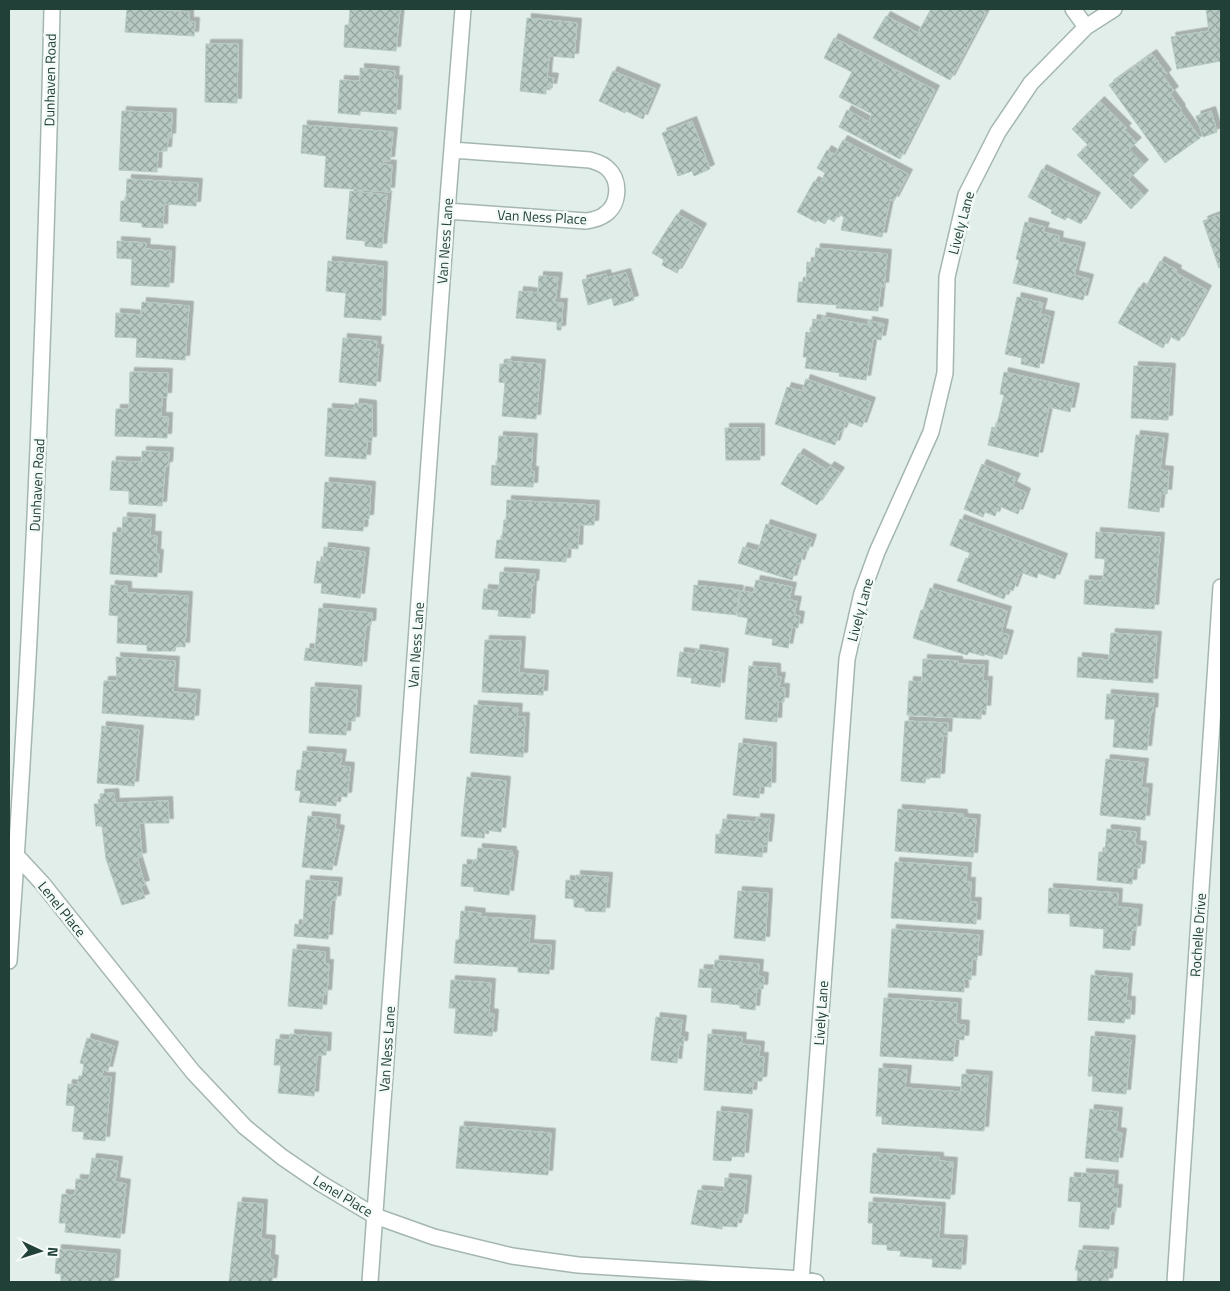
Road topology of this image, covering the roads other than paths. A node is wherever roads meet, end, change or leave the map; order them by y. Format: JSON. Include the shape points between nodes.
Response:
{"nodes":[{"id":1,"x":52,"y":9,"type":"edge"},
{"id":2,"x":463,"y":9,"type":"edge"},
{"id":3,"x":1073,"y":9,"type":"edge"},
{"id":4,"x":1114,"y":9,"type":"edge"},
{"id":5,"x":1086,"y":27,"type":"junction"},
{"id":6,"x":452,"y":150,"type":"junction"},
{"id":7,"x":447,"y":211,"type":"junction"},
{"id":8,"x":1221,"y":587,"type":"edge"},
{"id":9,"x":13,"y":852,"type":"edge"},
{"id":10,"x":9,"y":960,"type":"edge"},
{"id":11,"x":375,"y":1216,"type":"junction"},
{"id":12,"x":806,"y":1281,"type":"edge"},
{"id":13,"x":370,"y":1282,"type":"edge"},
{"id":14,"x":1175,"y":1282,"type":"edge"}],
"edges":[{"from":1,"to":9,"type":"street","name":"Dunhaven Road","via":[[38,472]]},
{"from":2,"to":6,"type":"street","name":"Van Ness Lane"},
{"from":3,"to":5,"type":"street"},
{"from":4,"to":5,"type":"street","name":"Lively Lane"},
{"from":5,"to":12,"type":"street","name":"Lively Lane","via":[[1031,83],[998,132],[966,195],[947,277],[945,373],[931,432],[877,552],[862,593],[847,659]]},
{"from":6,"to":7,"type":"street","name":"Van Ness Lane"},
{"from":6,"to":7,"type":"street","name":"Van Ness Place","via":[[590,160],[608,169],[615,177],[617,187],[612,207],[596,220]]},
{"from":7,"to":11,"type":"street","name":"Van Ness Lane"},
{"from":8,"to":14,"type":"street","name":"Rochelle Drive"},
{"from":9,"to":10,"type":"street","name":"Dunhaven Road"},
{"from":9,"to":11,"type":"street","name":"Lenel Place","via":[[193,1072],[245,1127],[282,1157]]},
{"from":11,"to":12,"type":"street","name":"Lenel Place","via":[[434,1237],[512,1256],[578,1265]]},
{"from":11,"to":13,"type":"street","name":"Van Ness Lane"}]}
